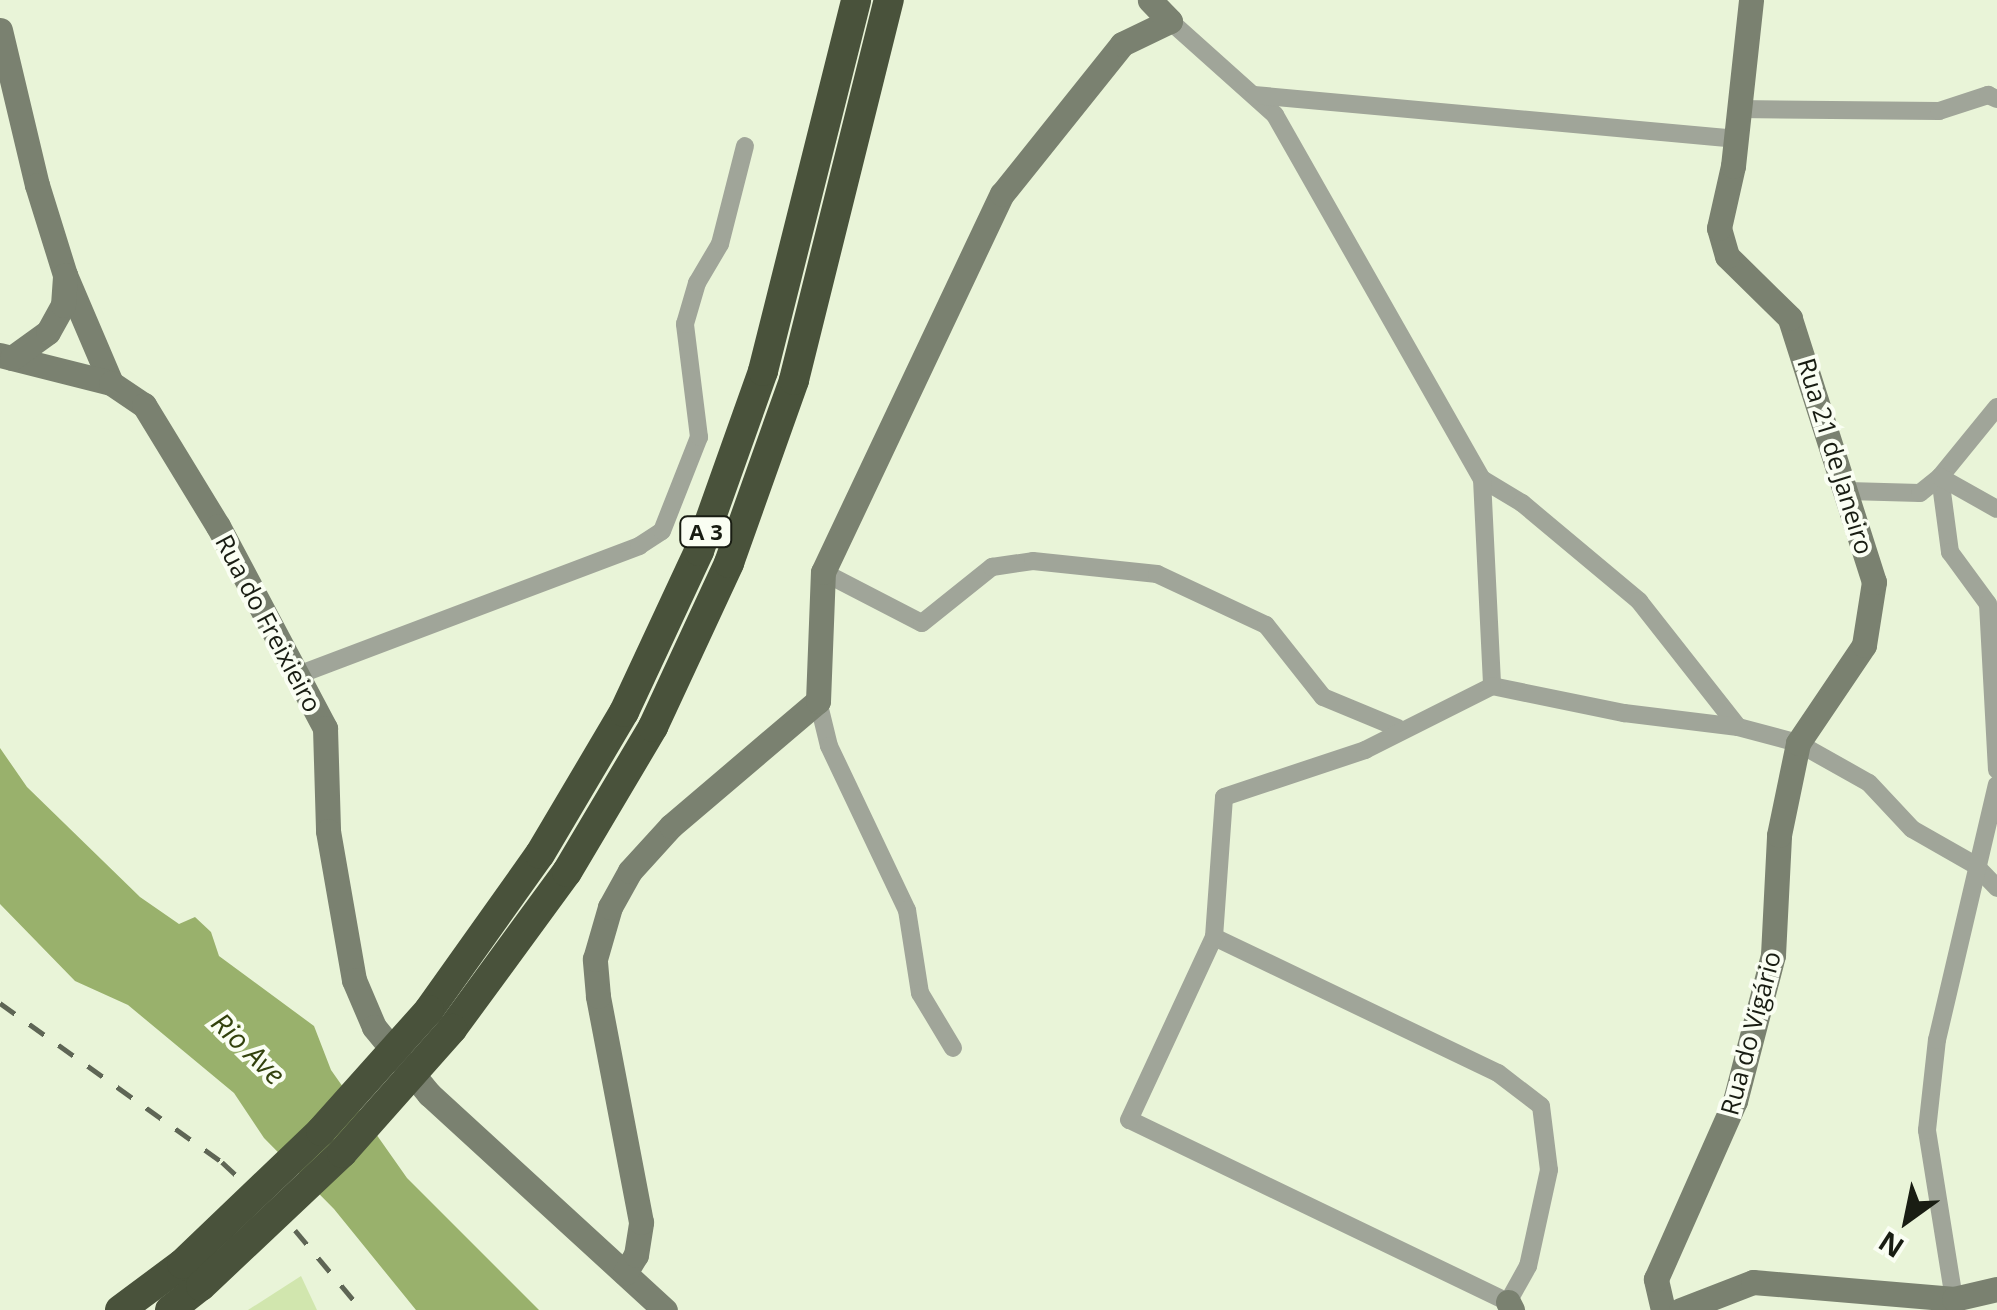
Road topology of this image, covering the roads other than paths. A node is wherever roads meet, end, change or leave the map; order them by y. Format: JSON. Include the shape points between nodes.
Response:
{"nodes":[{"id":1,"x":856,"y":0,"type":"edge"},
{"id":2,"x":889,"y":0,"type":"edge"},
{"id":3,"x":1150,"y":0,"type":"edge"},
{"id":4,"x":1750,"y":0,"type":"edge"},
{"id":5,"x":1170,"y":21,"type":"junction"},
{"id":6,"x":0,"y":30,"type":"edge"},
{"id":7,"x":1254,"y":94,"type":"junction"},
{"id":8,"x":1997,"y":98,"type":"edge"},
{"id":9,"x":1737,"y":109,"type":"junction"},
{"id":10,"x":9,"y":116,"type":"edge"},
{"id":11,"x":1735,"y":140,"type":"junction"},
{"id":12,"x":745,"y":146,"type":"dead end"},
{"id":13,"x":65,"y":275,"type":"junction"},
{"id":14,"x":6,"y":356,"type":"edge"},
{"id":15,"x":111,"y":383,"type":"junction"},
{"id":16,"x":1997,"y":407,"type":"edge"},
{"id":17,"x":1940,"y":477,"type":"junction"},
{"id":18,"x":1482,"y":479,"type":"junction"},
{"id":19,"x":1848,"y":492,"type":"junction"},
{"id":20,"x":1997,"y":509,"type":"edge"},
{"id":21,"x":823,"y":572,"type":"junction"},
{"id":22,"x":298,"y":675,"type":"junction"},
{"id":23,"x":1492,"y":686,"type":"junction"},
{"id":24,"x":818,"y":701,"type":"junction"},
{"id":25,"x":1738,"y":727,"type":"junction"},
{"id":26,"x":1398,"y":728,"type":"junction"},
{"id":27,"x":1798,"y":744,"type":"junction"},
{"id":28,"x":1997,"y":770,"type":"edge"},
{"id":29,"x":1997,"y":785,"type":"edge"},
{"id":30,"x":1976,"y":864,"type":"junction"},
{"id":31,"x":1997,"y":888,"type":"edge"},
{"id":32,"x":1214,"y":938,"type":"junction"},
{"id":33,"x":440,"y":1019,"type":"junction"},
{"id":34,"x":953,"y":1048,"type":"dead end"},
{"id":35,"x":625,"y":1273,"type":"junction"},
{"id":36,"x":192,"y":1275,"type":"junction"},
{"id":37,"x":1997,"y":1289,"type":"edge"},
{"id":38,"x":1954,"y":1299,"type":"junction"},
{"id":39,"x":1510,"y":1306,"type":"edge"},
{"id":40,"x":120,"y":1310,"type":"edge"},
{"id":41,"x":170,"y":1310,"type":"edge"},
{"id":42,"x":665,"y":1310,"type":"edge"},
{"id":43,"x":1663,"y":1310,"type":"edge"},
{"id":44,"x":1682,"y":1310,"type":"edge"}],
"edges":[{"from":1,"to":33,"type":"highway","number":"A 3","via":[[763,370],[699,551],[624,712]]},
{"from":2,"to":33,"type":"highway","number":"A 3","via":[[794,380],[729,563],[653,727],[586,840]]},
{"from":3,"to":5,"type":"street"},
{"from":4,"to":9,"type":"street","name":"Rua 21 de Janeiro"},
{"from":5,"to":7,"type":"street"},
{"from":5,"to":21,"type":"street","via":[[1122,44],[1002,194]]},
{"from":6,"to":10,"type":"street"},
{"from":7,"to":11,"type":"street"},
{"from":7,"to":18,"type":"street","via":[[1275,114],[1386,300]]},
{"from":8,"to":9,"type":"street","via":[[1939,111]]},
{"from":9,"to":11,"type":"street","name":"Rua 21 de Janeiro"},
{"from":10,"to":13,"type":"street"},
{"from":11,"to":19,"type":"street","name":"Rua 21 de Janeiro","via":[[1719,228],[1727,256],[1790,318]]},
{"from":12,"to":22,"type":"street","via":[[720,244],[697,283],[686,324],[699,437],[662,531],[639,546]]},
{"from":13,"to":14,"type":"street","via":[[63,305],[48,332]]},
{"from":13,"to":15,"type":"street"},
{"from":14,"to":15,"type":"street"},
{"from":15,"to":22,"type":"street","name":"Rua do Freixieiro","via":[[144,405],[160,429]]},
{"from":16,"to":17,"type":"street"},
{"from":17,"to":19,"type":"street","via":[[1920,493]]},
{"from":17,"to":20,"type":"street"},
{"from":17,"to":28,"type":"street","via":[[1950,552],[1988,604]]},
{"from":18,"to":23,"type":"street"},
{"from":18,"to":25,"type":"street","via":[[1639,601]]},
{"from":19,"to":27,"type":"street","name":"Rua 21 de Janeiro","via":[[1874,582],[1864,645]]},
{"from":21,"to":24,"type":"street"},
{"from":21,"to":26,"type":"street","via":[[922,622],[992,568],[1072,562],[1157,574],[1266,625],[1324,697]]},
{"from":22,"to":35,"type":"street","name":"Rua do Freixieiro","via":[[325,728],[328,831],[354,980],[374,1028],[429,1094]]},
{"from":23,"to":25,"type":"street","via":[[1624,714]]},
{"from":23,"to":26,"type":"street"},
{"from":24,"to":34,"type":"street","via":[[829,746],[907,910],[920,993]]},
{"from":24,"to":35,"type":"street","via":[[670,826],[630,871],[610,907],[595,959],[640,1222],[636,1255]]},
{"from":25,"to":27,"type":"street"},
{"from":26,"to":32,"type":"street","via":[[1366,750],[1224,798]]},
{"from":27,"to":30,"type":"street","via":[[1869,783],[1912,829]]},
{"from":27,"to":43,"type":"street","name":"Rua do Vigário","via":[[1779,835],[1773,954],[1734,1101],[1656,1279]]},
{"from":29,"to":30,"type":"street"},
{"from":30,"to":31,"type":"street"},
{"from":30,"to":38,"type":"street","via":[[1938,1040],[1927,1130]]},
{"from":32,"to":39,"type":"street","via":[[1498,1074],[1541,1106],[1549,1170],[1528,1266]]},
{"from":32,"to":39,"type":"street","via":[[1129,1120]]},
{"from":33,"to":36,"type":"highway","number":"A 3","bridge":true,"via":[[342,1153]]},
{"from":35,"to":42,"type":"street","name":"Rua do Freixieiro"},
{"from":36,"to":40,"type":"highway","number":"A 3"},
{"from":36,"to":41,"type":"highway","number":"A 3"},
{"from":37,"to":38,"type":"street"},
{"from":38,"to":44,"type":"street","via":[[1753,1282]]}]}
